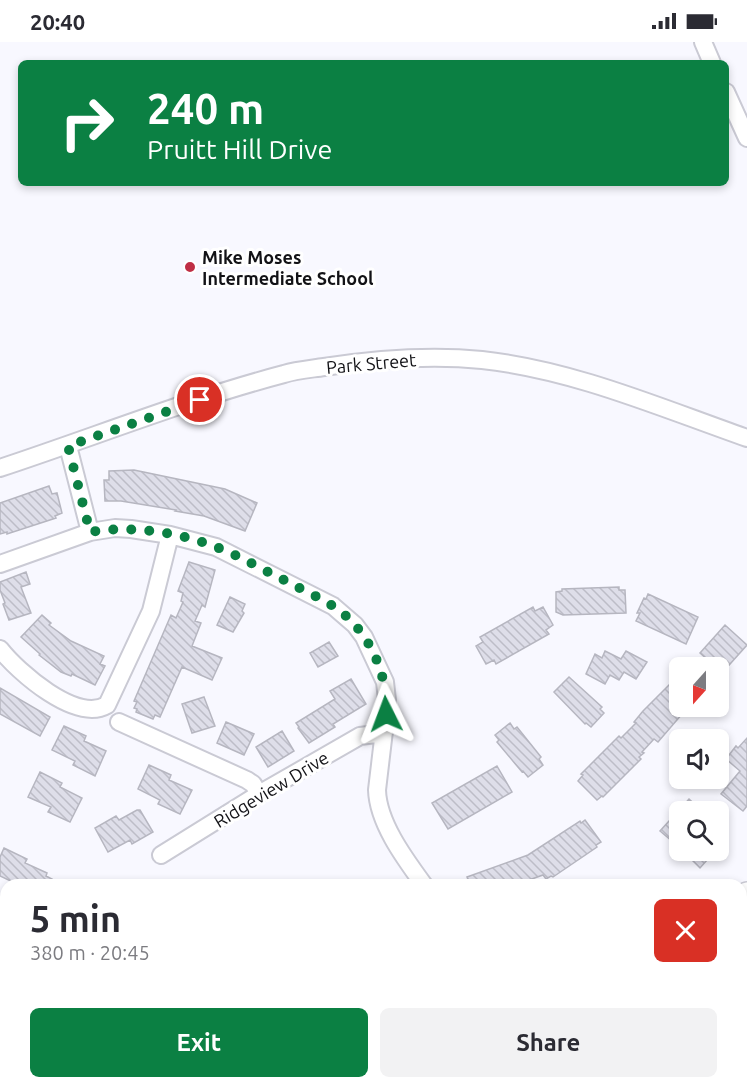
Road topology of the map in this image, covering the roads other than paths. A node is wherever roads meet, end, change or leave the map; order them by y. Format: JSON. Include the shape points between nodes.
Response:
{"nodes":[{"id":1,"x":703,"y":42,"type":"edge"},
{"id":2,"x":711,"y":60,"type":"edge"},
{"id":3,"x":729,"y":99,"type":"edge"},
{"id":4,"x":747,"y":138,"type":"edge"},
{"id":5,"x":747,"y":438,"type":"edge"},
{"id":6,"x":68,"y":446,"type":"junction"},
{"id":7,"x":0,"y":468,"type":"edge"},
{"id":8,"x":90,"y":532,"type":"junction"},
{"id":9,"x":170,"y":535,"type":"junction"},
{"id":10,"x":0,"y":564,"type":"edge"},
{"id":11,"x":0,"y":649,"type":"edge"},
{"id":12,"x":118,"y":722,"type":"dead end"},
{"id":13,"x":384,"y":733,"type":"junction"},
{"id":14,"x":259,"y":794,"type":"junction"},
{"id":15,"x":161,"y":855,"type":"dead end"},
{"id":16,"x":420,"y":879,"type":"edge"}],
"edges":[{"from":1,"to":2,"type":"street"},
{"from":3,"to":4,"type":"street"},
{"from":5,"to":6,"type":"street","name":"Park Street","via":[[578,380],[481,360],[422,358],[362,361],[286,373]]},
{"from":6,"to":7,"type":"street","name":"Park Street"},
{"from":6,"to":8,"type":"street"},
{"from":8,"to":9,"type":"street","via":[[115,528]]},
{"from":8,"to":10,"type":"street"},
{"from":9,"to":11,"type":"street","via":[[151,611],[107,705],[86,709],[55,696],[22,673]]},
{"from":9,"to":13,"type":"street","via":[[216,547],[320,598],[345,615],[364,637],[385,682]]},
{"from":12,"to":14,"type":"street","via":[[247,780]]},
{"from":13,"to":14,"type":"street","name":"Ridgeview Drive","via":[[360,736]]},
{"from":13,"to":16,"type":"street","via":[[377,804],[381,818]]},
{"from":14,"to":15,"type":"street","name":"Ridgeview Drive"}]}
